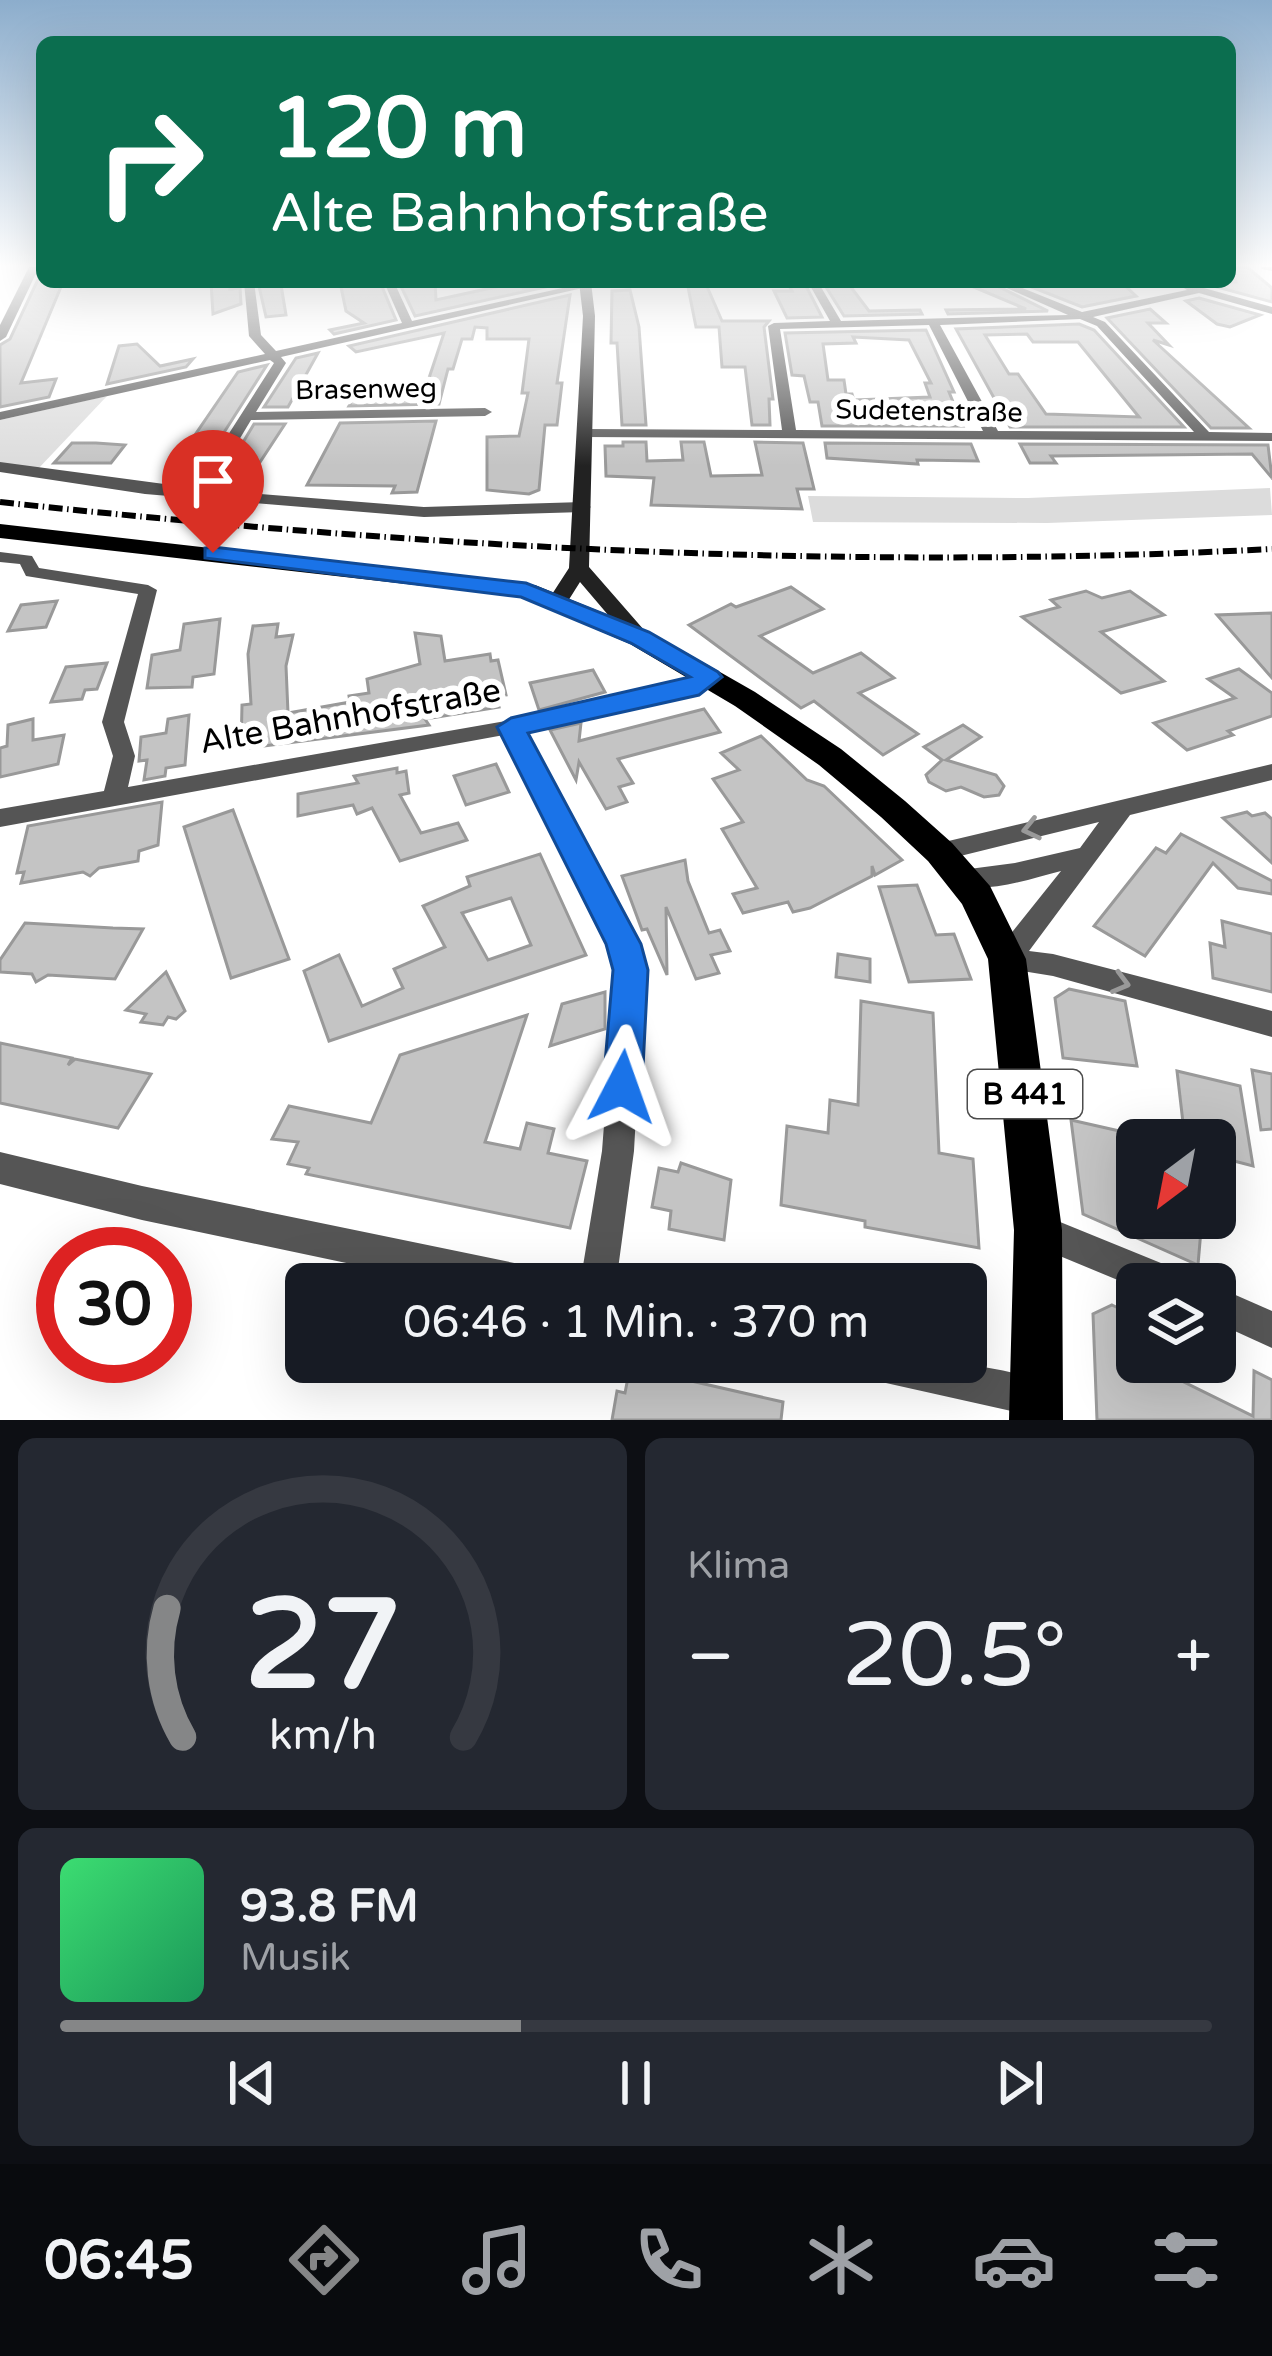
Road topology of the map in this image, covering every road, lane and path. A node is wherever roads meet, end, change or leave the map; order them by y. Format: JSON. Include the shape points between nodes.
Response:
{"nodes":[{"id":1,"x":255,"y":333,"type":"edge"},
{"id":2,"x":375,"y":333,"type":"edge"},
{"id":3,"x":590,"y":333,"type":"edge"},
{"id":4,"x":775,"y":333,"type":"edge"},
{"id":5,"x":939,"y":333,"type":"edge"},
{"id":6,"x":1110,"y":333,"type":"edge"},
{"id":7,"x":277,"y":355,"type":"junction"},
{"id":8,"x":485,"y":412,"type":"dead end"},
{"id":9,"x":0,"y":416,"type":"edge"},
{"id":10,"x":247,"y":416,"type":"junction"},
{"id":11,"x":789,"y":432,"type":"junction"},
{"id":12,"x":585,"y":433,"type":"junction"},
{"id":13,"x":1204,"y":435,"type":"junction"},
{"id":14,"x":994,"y":436,"type":"junction"},
{"id":15,"x":1272,"y":437,"type":"edge"},
{"id":16,"x":0,"y":467,"type":"edge"},
{"id":17,"x":198,"y":494,"type":"junction"},
{"id":18,"x":583,"y":507,"type":"junction"},
{"id":19,"x":0,"y":531,"type":"edge"},
{"id":20,"x":0,"y":546,"type":"edge"},
{"id":21,"x":0,"y":557,"type":"edge"},
{"id":22,"x":579,"y":568,"type":"junction"},
{"id":23,"x":556,"y":605,"type":"junction"},
{"id":24,"x":640,"y":638,"type":"junction"},
{"id":25,"x":709,"y":677,"type":"junction"},
{"id":26,"x":511,"y":727,"type":"junction"},
{"id":27,"x":1272,"y":772,"type":"edge"},
{"id":28,"x":114,"y":796,"type":"junction"},
{"id":29,"x":1122,"y":808,"type":"junction"},
{"id":30,"x":0,"y":818,"type":"edge"},
{"id":31,"x":1088,"y":855,"type":"junction"},
{"id":32,"x":951,"y":865,"type":"junction"},
{"id":33,"x":1001,"y":943,"type":"junction"},
{"id":34,"x":1272,"y":1024,"type":"edge"},
{"id":35,"x":0,"y":1168,"type":"edge"},
{"id":36,"x":1038,"y":1230,"type":"junction"},
{"id":37,"x":429,"y":1263,"type":"edge"},
{"id":38,"x":601,"y":1263,"type":"edge"},
{"id":39,"x":1119,"y":1263,"type":"edge"},
{"id":40,"x":1236,"y":1314,"type":"edge"},
{"id":41,"x":1272,"y":1330,"type":"edge"},
{"id":42,"x":950,"y":1383,"type":"edge"},
{"id":43,"x":1036,"y":1408,"type":"edge"}],
"edges":[{"from":1,"to":7,"type":"street"},
{"from":2,"to":7,"type":"street"},
{"from":3,"to":12,"type":"main road"},
{"from":4,"to":11,"type":"street"},
{"from":5,"to":14,"type":"street"},
{"from":6,"to":13,"type":"street"},
{"from":7,"to":9,"type":"street"},
{"from":7,"to":10,"type":"street","via":[[280,363]]},
{"from":8,"to":10,"type":"street","name":"Brasenweg"},
{"from":10,"to":17,"type":"street"},
{"from":11,"to":12,"type":"street","name":"Sudetenstraße"},
{"from":11,"to":14,"type":"street","name":"Sudetenstraße"},
{"from":12,"to":18,"type":"main road"},
{"from":13,"to":14,"type":"street","name":"Sudetenstraße"},
{"from":13,"to":15,"type":"street","name":"Sudetenstraße"},
{"from":16,"to":17,"type":"street"},
{"from":17,"to":18,"type":"street","via":[[424,512]]},
{"from":18,"to":22,"type":"main road"},
{"from":19,"to":23,"type":"main road","number":"B 441","via":[[481,582]]},
{"from":20,"to":23,"type":"main road","number":"B 441"},
{"from":21,"to":28,"type":"street","via":[[26,560],[32,572],[148,590],[113,722],[124,756]]},
{"from":22,"to":23,"type":"main road"},
{"from":22,"to":24,"type":"main road"},
{"from":23,"to":24,"type":"main road","number":"B 441"},
{"from":24,"to":25,"type":"main road","number":"B 441"},
{"from":25,"to":26,"type":"street","name":"Alte Bahnhofstraße","via":[[689,689]]},
{"from":25,"to":32,"type":"main road","number":"B 441","via":[[830,757]]},
{"from":26,"to":28,"type":"street","name":"Alte Bahnhofstraße"},
{"from":26,"to":38,"type":"street","via":[[630,970]]},
{"from":27,"to":29,"type":"street"},
{"from":28,"to":30,"type":"street","name":"Alte Bahnhofstraße"},
{"from":29,"to":31,"type":"street"},
{"from":29,"to":32,"type":"street","one_way":true},
{"from":31,"to":32,"type":"street","via":[[1015,873]]},
{"from":31,"to":33,"type":"street"},
{"from":32,"to":33,"type":"main road","number":"B 441"},
{"from":33,"to":34,"type":"street","one_way":true,"via":[[1053,965]]},
{"from":33,"to":36,"type":"main road","number":"B 441"},
{"from":35,"to":37,"type":"street"},
{"from":36,"to":39,"type":"street"},
{"from":36,"to":43,"type":"main road","number":"B 441"},
{"from":40,"to":41,"type":"street"},
{"from":42,"to":43,"type":"street"}]}
